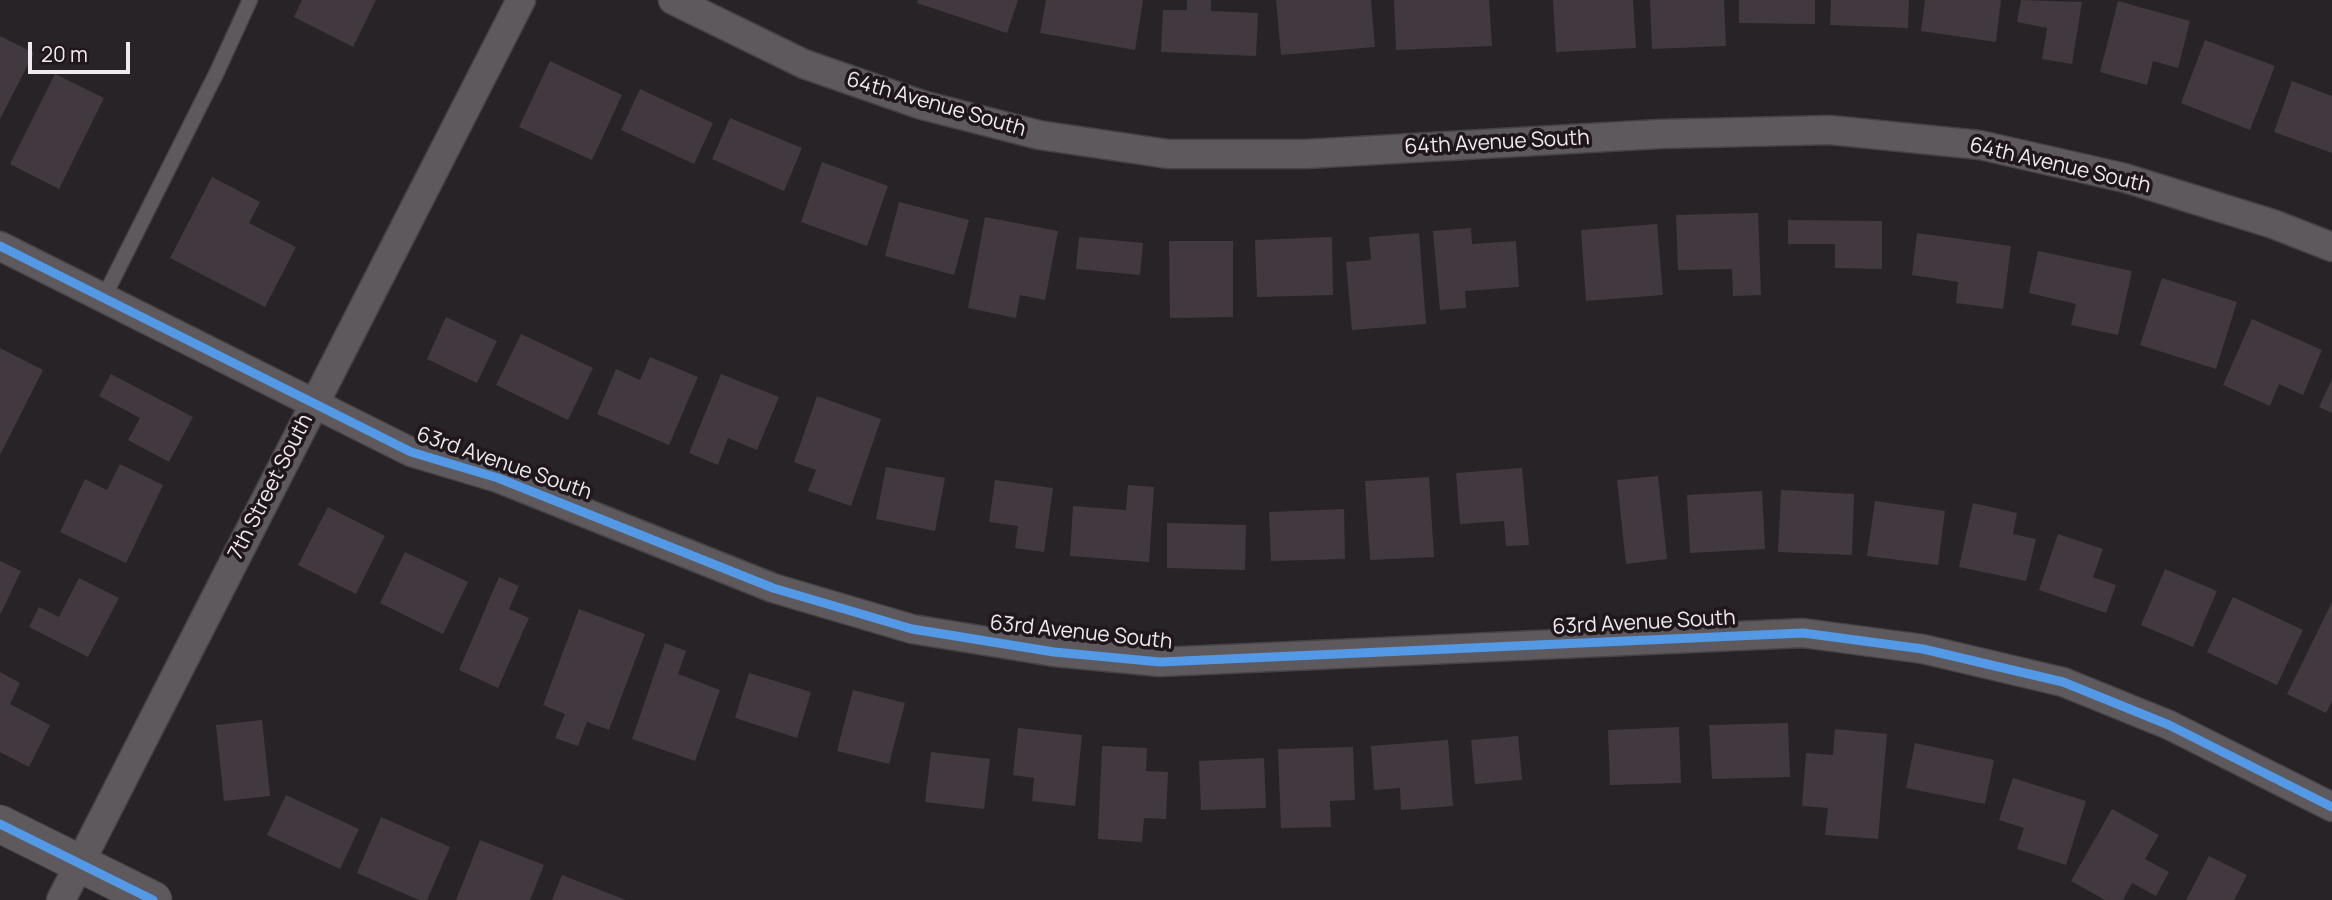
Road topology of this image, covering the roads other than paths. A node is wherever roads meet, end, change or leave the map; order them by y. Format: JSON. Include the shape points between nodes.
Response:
{"nodes":[{"id":1,"x":250,"y":0,"type":"edge"},
{"id":2,"x":521,"y":0,"type":"edge"},
{"id":3,"x":673,"y":0,"type":"edge"},
{"id":4,"x":0,"y":246,"type":"edge"},
{"id":5,"x":2332,"y":247,"type":"edge"},
{"id":6,"x":104,"y":297,"type":"junction"},
{"id":7,"x":315,"y":402,"type":"junction"},
{"id":8,"x":2332,"y":807,"type":"edge"},
{"id":9,"x":0,"y":824,"type":"edge"},
{"id":10,"x":78,"y":863,"type":"junction"},
{"id":11,"x":61,"y":900,"type":"edge"},
{"id":12,"x":153,"y":900,"type":"edge"}],
"edges":[{"from":1,"to":6,"type":"lane"},
{"from":2,"to":7,"type":"street","name":"7th Street South"},
{"from":3,"to":5,"type":"street","name":"64th Avenue South","via":[[817,68],[922,105],[1065,139],[1168,154],[1306,154],[1660,134],[1830,130],[1980,145],[2124,178]]},
{"from":4,"to":6,"type":"street","name":"63rd Avenue South"},
{"from":6,"to":7,"type":"street","name":"63rd Avenue South"},
{"from":7,"to":8,"type":"street","name":"63rd Avenue South","via":[[411,452],[498,478],[774,588],[912,629],[1160,663],[1803,633],[1923,649],[2063,682],[2169,724]]},
{"from":7,"to":10,"type":"street","name":"7th Street South"},
{"from":9,"to":10,"type":"street"},
{"from":10,"to":11,"type":"street","name":"7th Street South"},
{"from":10,"to":12,"type":"street"}]}
